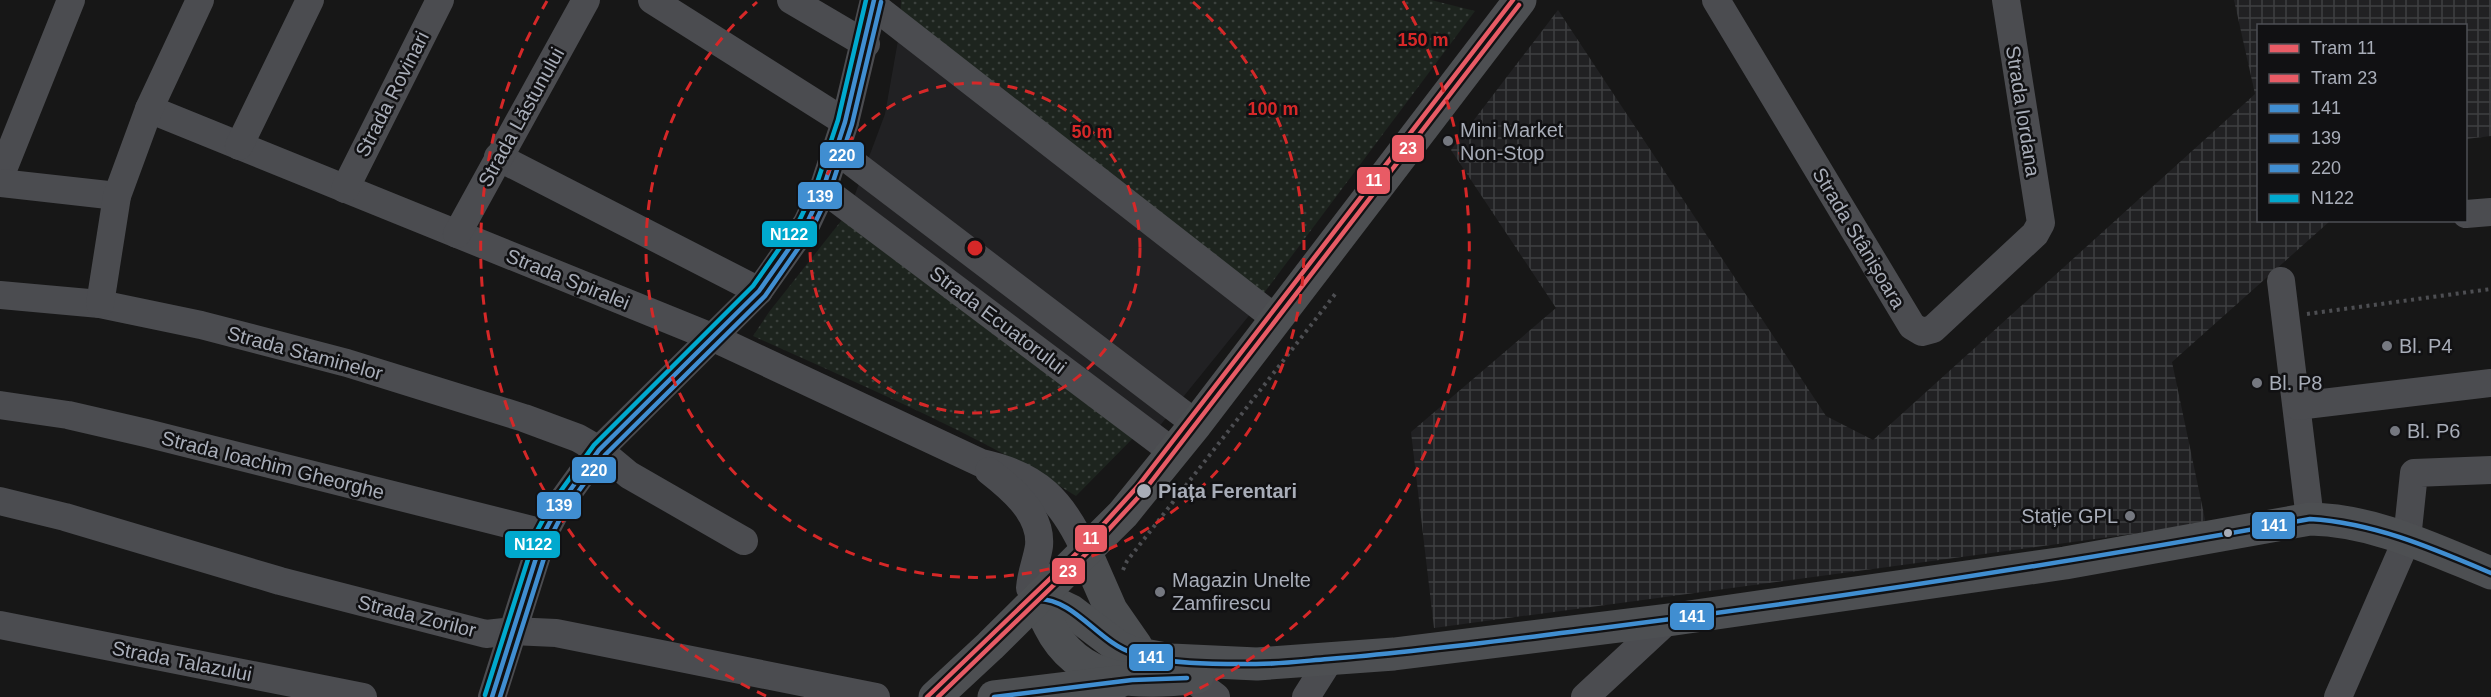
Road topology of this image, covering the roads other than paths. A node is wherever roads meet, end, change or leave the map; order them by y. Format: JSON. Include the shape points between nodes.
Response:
{"nodes":[{"id":1,"x":71,"y":0,"type":"edge"},
{"id":2,"x":200,"y":0,"type":"edge"},
{"id":3,"x":310,"y":0,"type":"edge"},
{"id":4,"x":440,"y":0,"type":"edge"},
{"id":5,"x":586,"y":0,"type":"edge"},
{"id":6,"x":652,"y":0,"type":"edge"},
{"id":7,"x":791,"y":0,"type":"edge"},
{"id":8,"x":1520,"y":0,"type":"edge"},
{"id":9,"x":1716,"y":0,"type":"edge"},
{"id":10,"x":2006,"y":0,"type":"edge"},
{"id":11,"x":874,"y":3,"type":"edge"},
{"id":12,"x":866,"y":44,"type":"junction"},
{"id":13,"x":149,"y":109,"type":"junction"},
{"id":14,"x":845,"y":122,"type":"junction"},
{"id":15,"x":239,"y":146,"type":"junction"},
{"id":16,"x":836,"y":150,"type":"junction"},
{"id":17,"x":498,"y":157,"type":"junction"},
{"id":18,"x":0,"y":177,"type":"edge"},
{"id":19,"x":0,"y":183,"type":"edge"},
{"id":20,"x":345,"y":189,"type":"junction"},
{"id":21,"x":823,"y":189,"type":"junction"},
{"id":22,"x":117,"y":196,"type":"junction"},
{"id":23,"x":2491,"y":212,"type":"edge"},
{"id":24,"x":2467,"y":214,"type":"edge"},
{"id":25,"x":2041,"y":223,"type":"joint"},
{"id":26,"x":457,"y":234,"type":"junction"},
{"id":27,"x":2281,"y":281,"type":"dead end"},
{"id":28,"x":759,"y":291,"type":"junction"},
{"id":29,"x":0,"y":295,"type":"edge"},
{"id":30,"x":100,"y":304,"type":"junction"},
{"id":31,"x":1276,"y":318,"type":"junction"},
{"id":32,"x":714,"y":338,"type":"junction"},
{"id":33,"x":2491,"y":383,"type":"edge"},
{"id":34,"x":0,"y":405,"type":"edge"},
{"id":35,"x":2297,"y":405,"type":"junction"},
{"id":36,"x":1196,"y":423,"type":"junction"},
{"id":37,"x":599,"y":450,"type":"junction"},
{"id":38,"x":1173,"y":452,"type":"junction"},
{"id":39,"x":981,"y":463,"type":"junction"},
{"id":40,"x":2491,"y":470,"type":"edge"},
{"id":41,"x":0,"y":501,"type":"edge"},
{"id":42,"x":2310,"y":519,"type":"junction"},
{"id":43,"x":544,"y":533,"type":"junction"},
{"id":44,"x":2407,"y":539,"type":"junction"},
{"id":45,"x":744,"y":541,"type":"dead end"},
{"id":46,"x":1086,"y":553,"type":"junction"},
{"id":47,"x":2491,"y":573,"type":"edge"},
{"id":48,"x":1038,"y":599,"type":"junction"},
{"id":49,"x":1668,"y":620,"type":"junction"},
{"id":50,"x":0,"y":625,"type":"edge"},
{"id":51,"x":512,"y":631,"type":"junction"},
{"id":52,"x":1330,"y":659,"type":"junction"},
{"id":53,"x":1257,"y":664,"type":"junction"},
{"id":54,"x":1134,"y":677,"type":"edge"},
{"id":55,"x":1203,"y":687,"type":"edge"},
{"id":56,"x":363,"y":697,"type":"edge"},
{"id":57,"x":492,"y":697,"type":"edge"},
{"id":58,"x":876,"y":697,"type":"edge"},
{"id":59,"x":935,"y":697,"type":"edge"},
{"id":60,"x":994,"y":697,"type":"edge"},
{"id":61,"x":1306,"y":697,"type":"edge"},
{"id":62,"x":1584,"y":697,"type":"edge"},
{"id":63,"x":2338,"y":697,"type":"edge"}],
"edges":[{"from":1,"to":18,"type":"street"},
{"from":2,"to":13,"type":"street"},
{"from":3,"to":15,"type":"street"},
{"from":4,"to":20,"type":"street","name":"Strada Rovinari"},
{"from":5,"to":17,"type":"street","name":"Strada Lăstunului"},
{"from":6,"to":14,"type":"street"},
{"from":7,"to":12,"type":"street"},
{"from":8,"to":31,"type":"main road"},
{"from":9,"to":25,"type":"street","name":"Strada Stânișoara","via":[[1912,326],[1922,332],[1933,328],[2035,234]]},
{"from":10,"to":25,"type":"street","name":"Strada Iordana"},
{"from":11,"to":12,"type":"street"},
{"from":11,"to":31,"type":"street"},
{"from":12,"to":14,"type":"street"},
{"from":13,"to":15,"type":"street","name":"Strada Spiralei"},
{"from":13,"to":22,"type":"street"},
{"from":14,"to":16,"type":"street"},
{"from":15,"to":20,"type":"street","name":"Strada Spiralei"},
{"from":16,"to":21,"type":"street"},
{"from":16,"to":36,"type":"street"},
{"from":17,"to":26,"type":"street","name":"Strada Lăstunului"},
{"from":17,"to":28,"type":"street"},
{"from":19,"to":22,"type":"street"},
{"from":20,"to":26,"type":"street","name":"Strada Spiralei"},
{"from":21,"to":28,"type":"street","via":[[807,223]]},
{"from":21,"to":38,"type":"street","name":"Strada Ecuatorului"},
{"from":22,"to":30,"type":"street"},
{"from":23,"to":24,"type":"street"},
{"from":26,"to":32,"type":"street","name":"Strada Spiralei"},
{"from":27,"to":35,"type":"street"},
{"from":28,"to":32,"type":"street"},
{"from":29,"to":30,"type":"street","name":"Strada Staminelor"},
{"from":30,"to":37,"type":"street","name":"Strada Staminelor","via":[[201,325],[347,363],[524,418]]},
{"from":31,"to":36,"type":"main road"},
{"from":32,"to":37,"type":"street"},
{"from":32,"to":39,"type":"street","name":"Strada Spiralei"},
{"from":33,"to":35,"type":"street"},
{"from":34,"to":43,"type":"street","name":"Strada Ioachim Gheorghe","via":[[146,433]]},
{"from":35,"to":42,"type":"street"},
{"from":36,"to":38,"type":"main road"},
{"from":37,"to":43,"type":"street"},
{"from":37,"to":45,"type":"street","name":"Strada Staminelor","via":[[628,475]]},
{"from":38,"to":46,"type":"main road"},
{"from":39,"to":46,"type":"street","name":"Strada Spiralei","via":[[1026,478],[1053,498],[1073,525]]},
{"from":39,"to":48,"type":"street","name":"Strada Spiralei","via":[[1016,495],[1035,520],[1039,544],[1030,588]]},
{"from":40,"to":44,"type":"street","via":[[2415,474]]},
{"from":41,"to":51,"type":"street","name":"Strada Zorilor","via":[[442,624],[486,634]]},
{"from":42,"to":44,"type":"main road","via":[[2351,522]]},
{"from":42,"to":49,"type":"main road","via":[[2065,563]]},
{"from":43,"to":51,"type":"street"},
{"from":44,"to":47,"type":"main road"},
{"from":44,"to":63,"type":"street"},
{"from":46,"to":48,"type":"main road"},
{"from":46,"to":54,"type":"main road","via":[[1128,638]]},
{"from":48,"to":54,"type":"main road","via":[[1071,611],[1123,650]]},
{"from":48,"to":59,"type":"main road"},
{"from":49,"to":52,"type":"main road"},
{"from":49,"to":62,"type":"street"},
{"from":50,"to":56,"type":"street","name":"Strada Talazului"},
{"from":51,"to":57,"type":"street"},
{"from":51,"to":58,"type":"street","name":"Strada Zorilor","via":[[556,633]]},
{"from":52,"to":53,"type":"main road"},
{"from":52,"to":61,"type":"street"},
{"from":53,"to":54,"type":"main road","via":[[1171,660]]},
{"from":53,"to":55,"type":"main road"},
{"from":54,"to":55,"type":"main road"},
{"from":54,"to":60,"type":"main road"}]}
